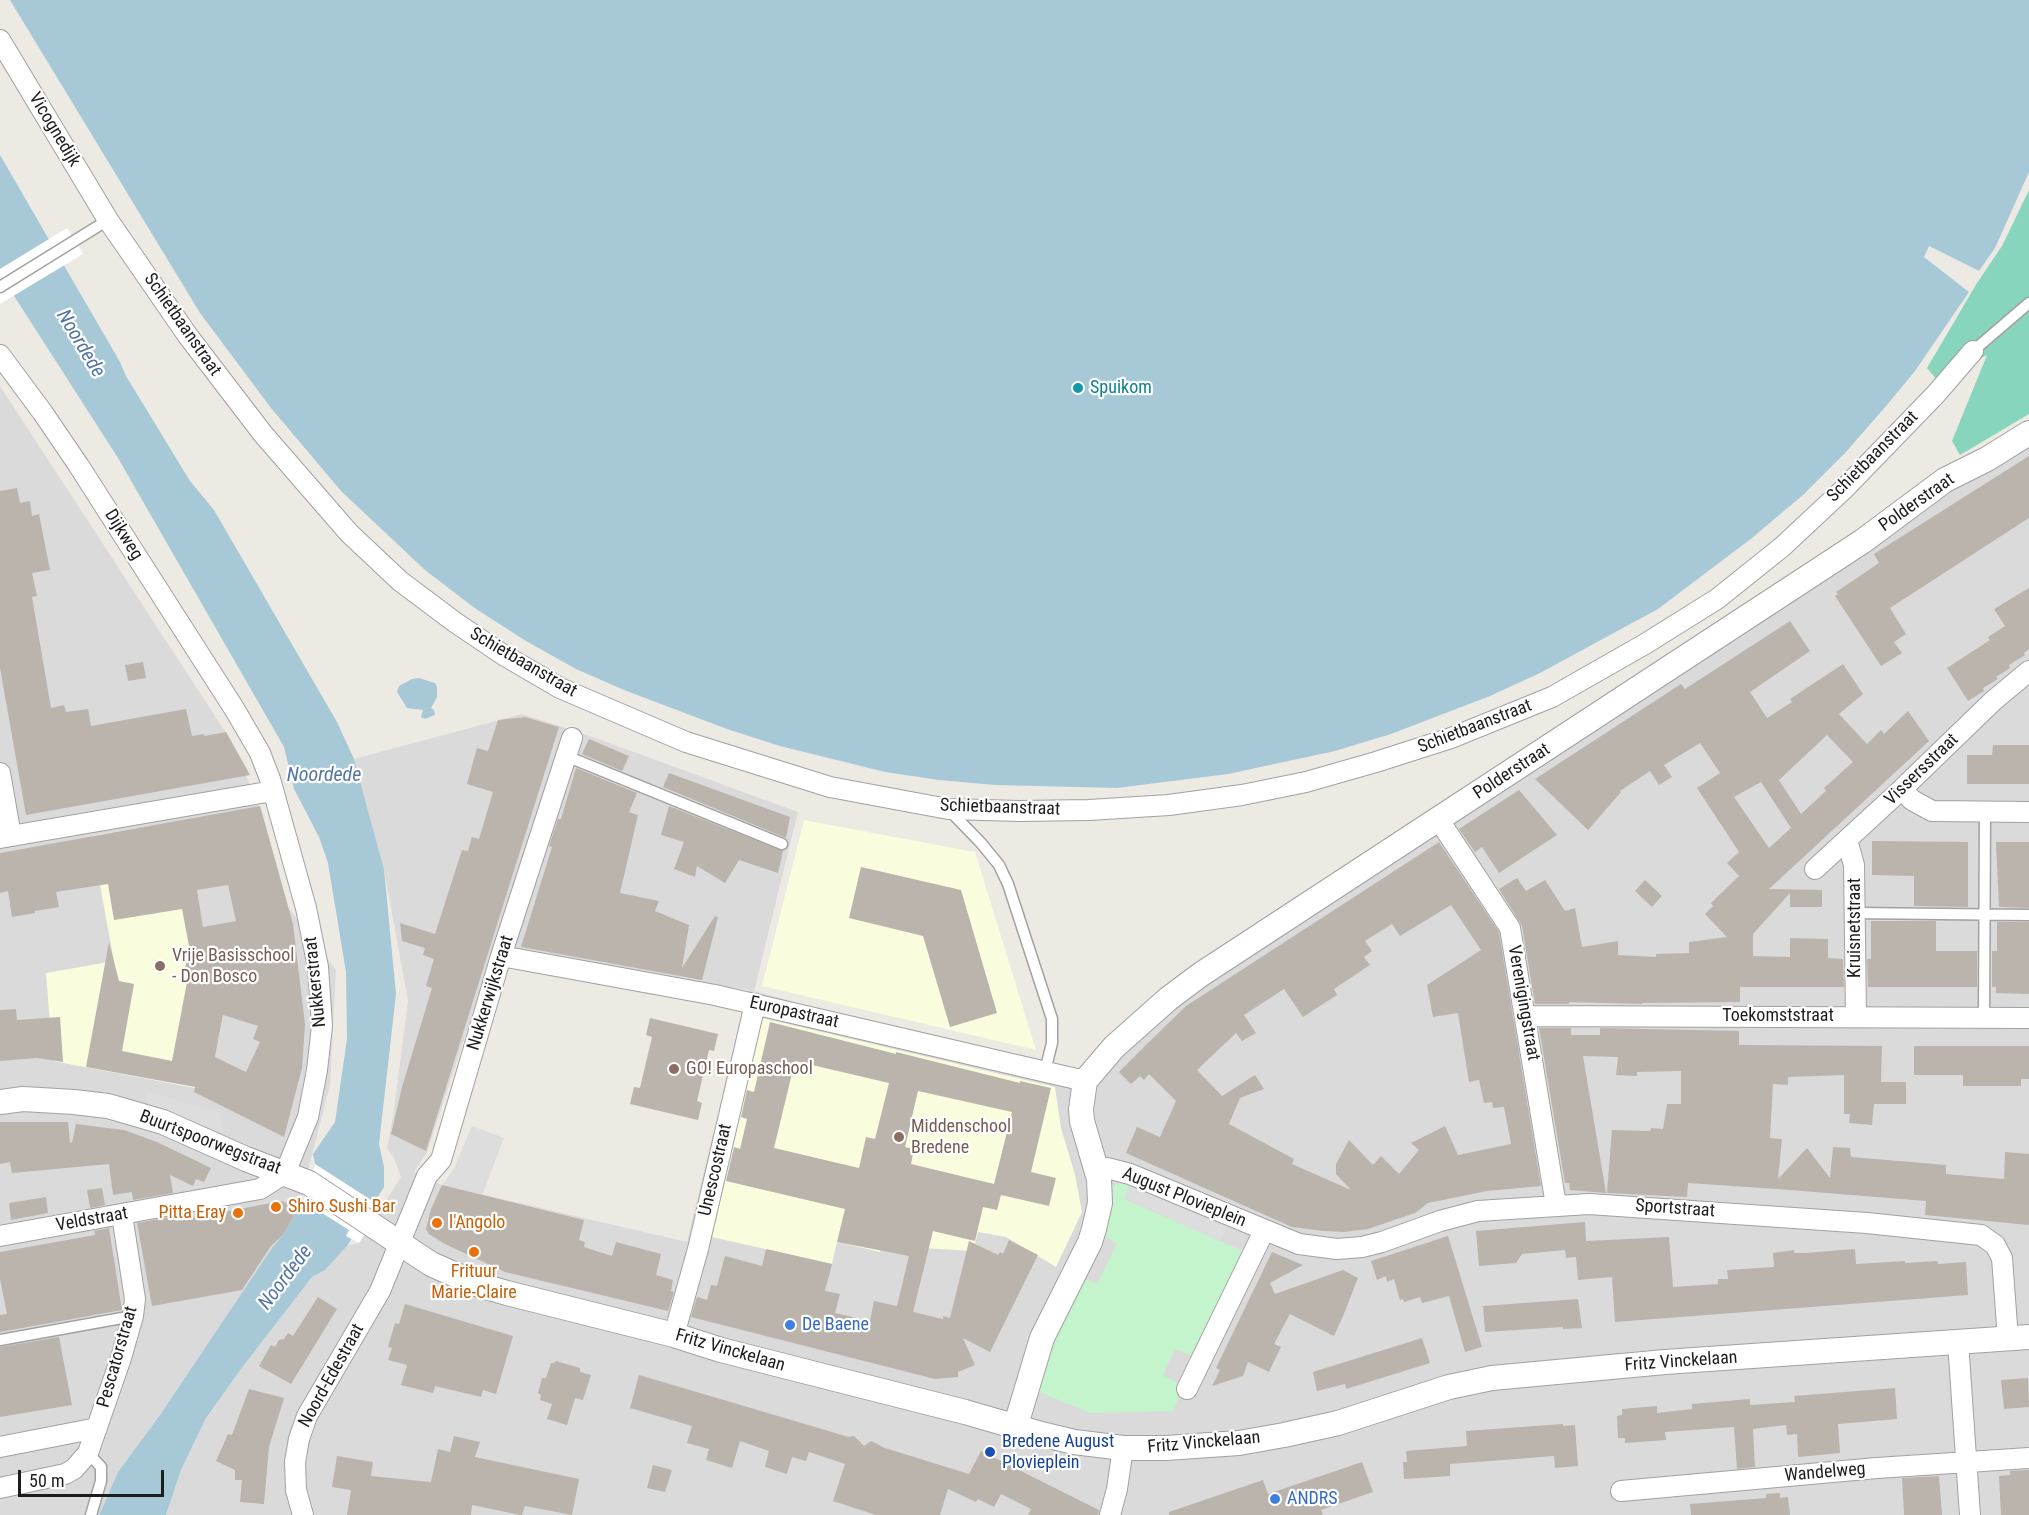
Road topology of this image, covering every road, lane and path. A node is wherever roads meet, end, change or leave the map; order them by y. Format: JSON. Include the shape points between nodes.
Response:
{"nodes":[{"id":1,"x":0,"y":40,"type":"edge"},
{"id":2,"x":108,"y":220,"type":"junction"},
{"id":3,"x":0,"y":287,"type":"edge"},
{"id":4,"x":2029,"y":303,"type":"edge"},
{"id":5,"x":1973,"y":351,"type":"joint"},
{"id":6,"x":0,"y":355,"type":"edge"},
{"id":7,"x":2029,"y":433,"type":"edge"},
{"id":8,"x":2029,"y":671,"type":"edge"},
{"id":9,"x":240,"y":718,"type":"joint"},
{"id":10,"x":569,"y":747,"type":"joint"},
{"id":11,"x":0,"y":773,"type":"edge"},
{"id":12,"x":1902,"y":789,"type":"junction"},
{"id":13,"x":273,"y":790,"type":"junction"},
{"id":14,"x":948,"y":809,"type":"junction"},
{"id":15,"x":1985,"y":810,"type":"junction"},
{"id":16,"x":2029,"y":812,"type":"edge"},
{"id":17,"x":1439,"y":820,"type":"junction"},
{"id":18,"x":6,"y":837,"type":"edge"},
{"id":19,"x":1847,"y":840,"type":"junction"},
{"id":20,"x":782,"y":844,"type":"dead end"},
{"id":21,"x":1815,"y":869,"type":"dead end"},
{"id":22,"x":1854,"y":914,"type":"junction"},
{"id":23,"x":1984,"y":914,"type":"junction"},
{"id":24,"x":2029,"y":915,"type":"edge"},
{"id":25,"x":501,"y":956,"type":"junction"},
{"id":26,"x":755,"y":1004,"type":"junction"},
{"id":27,"x":1526,"y":1016,"type":"junction"},
{"id":28,"x":1856,"y":1016,"type":"junction"},
{"id":29,"x":1984,"y":1018,"type":"junction"},
{"id":30,"x":2029,"y":1018,"type":"edge"},
{"id":31,"x":1045,"y":1071,"type":"junction"},
{"id":32,"x":1085,"y":1081,"type":"junction"},
{"id":33,"x":0,"y":1102,"type":"edge"},
{"id":34,"x":1097,"y":1168,"type":"junction"},
{"id":35,"x":285,"y":1173,"type":"junction"},
{"id":36,"x":1556,"y":1205,"type":"junction"},
{"id":37,"x":122,"y":1215,"type":"junction"},
{"id":38,"x":1264,"y":1231,"type":"junction"},
{"id":39,"x":0,"y":1236,"type":"edge"},
{"id":40,"x":401,"y":1243,"type":"junction"},
{"id":41,"x":133,"y":1316,"type":"junction"},
{"id":42,"x":674,"y":1335,"type":"junction"},
{"id":43,"x":2019,"y":1338,"type":"edge"},
{"id":44,"x":0,"y":1340,"type":"edge"},
{"id":45,"x":1958,"y":1342,"type":"junction"},
{"id":46,"x":1187,"y":1389,"type":"dead end"},
{"id":47,"x":98,"y":1428,"type":"junction"},
{"id":48,"x":1015,"y":1428,"type":"junction"},
{"id":49,"x":0,"y":1447,"type":"edge"},
{"id":50,"x":1123,"y":1448,"type":"junction"},
{"id":51,"x":88,"y":1453,"type":"junction"},
{"id":52,"x":2029,"y":1458,"type":"edge"},
{"id":53,"x":1966,"y":1462,"type":"junction"},
{"id":54,"x":0,"y":1488,"type":"edge"},
{"id":55,"x":1621,"y":1491,"type":"dead end"},
{"id":56,"x":91,"y":1515,"type":"edge"},
{"id":57,"x":303,"y":1515,"type":"edge"},
{"id":58,"x":1110,"y":1515,"type":"edge"},
{"id":59,"x":1970,"y":1515,"type":"edge"}],
"edges":[{"from":1,"to":2,"type":"street","name":"Vicognedijk"},
{"from":2,"to":3,"type":"lane"},
{"from":2,"to":14,"type":"street","name":"Schietbaanstraat","via":[[262,434],[349,533],[400,581],[456,623],[560,688],[686,742],[830,787]]},
{"from":4,"to":5,"type":"lane"},
{"from":5,"to":14,"type":"street","name":"Schietbaanstraat","via":[[1843,490],[1782,547],[1717,599],[1552,697],[1451,738],[1376,762],[1242,795],[1089,810]]},
{"from":6,"to":9,"type":"street","name":"Dijkweg","via":[[44,413]]},
{"from":7,"to":17,"type":"street","name":"Polderstraat","via":[[1946,480],[1863,541]]},
{"from":8,"to":12,"type":"street","name":"Vissersstraat"},
{"from":9,"to":13,"type":"street","name":"Nukkerstraat","via":[[265,763]]},
{"from":10,"to":20,"type":"lane"},
{"from":10,"to":25,"type":"street","name":"Nukkerwijkstraat"},
{"from":11,"to":18,"type":"street"},
{"from":12,"to":15,"type":"street","via":[[1932,811]]},
{"from":12,"to":19,"type":"street","name":"Vissersstraat"},
{"from":13,"to":18,"type":"street"},
{"from":13,"to":35,"type":"street","name":"Nukkerstraat","via":[[308,918],[318,967],[322,1026],[308,1117]]},
{"from":14,"to":31,"type":"lane","via":[[999,865],[1008,884],[1052,1018],[1052,1043]]},
{"from":15,"to":16,"type":"street"},
{"from":15,"to":23,"type":"lane"},
{"from":17,"to":27,"type":"street","name":"Verenigingstraat","via":[[1510,928]]},
{"from":17,"to":32,"type":"street","name":"Polderstraat","via":[[1200,975],[1114,1047]]},
{"from":19,"to":21,"type":"street","name":"Vissersstraat"},
{"from":19,"to":22,"type":"street","name":"Kruisnetstraat","via":[[1854,865]]},
{"from":22,"to":23,"type":"lane"},
{"from":22,"to":28,"type":"street","name":"Kruisnetstraat"},
{"from":23,"to":24,"type":"lane"},
{"from":23,"to":29,"type":"lane"},
{"from":25,"to":26,"type":"street","name":"Europastraat"},
{"from":25,"to":40,"type":"street","name":"Nukkerwijkstraat","via":[[441,1160],[427,1176]]},
{"from":26,"to":31,"type":"street","name":"Europastraat"},
{"from":26,"to":42,"type":"street","name":"Unescostraat"},
{"from":27,"to":28,"type":"street","name":"Toekomststraat"},
{"from":27,"to":36,"type":"street","name":"Verenigingstraat"},
{"from":28,"to":29,"type":"street","name":"Toekomststraat"},
{"from":29,"to":30,"type":"street","name":"Toekomststraat"},
{"from":31,"to":32,"type":"street","name":"Europastraat"},
{"from":32,"to":34,"type":"street","via":[[1082,1122]]},
{"from":33,"to":35,"type":"street","name":"Buurtspoorwegstraat","via":[[53,1100],[108,1106],[163,1122]]},
{"from":34,"to":38,"type":"street","name":"August Plovieplein","via":[[1130,1174]]},
{"from":34,"to":48,"type":"street","name":"August Plovieplein","via":[[1100,1191],[1090,1242],[1042,1338]]},
{"from":35,"to":37,"type":"street","name":"Veldstraat","via":[[260,1189]]},
{"from":35,"to":40,"type":"street","name":"Buurtspoorwegstraat","via":[[309,1183]]},
{"from":36,"to":38,"type":"street","name":"Sportstraat","via":[[1460,1215],[1382,1242],[1337,1249],[1299,1244]]},
{"from":36,"to":43,"type":"street","name":"Sportstraat","via":[[1701,1211],[1981,1235],[1995,1245],[2002,1258]]},
{"from":37,"to":39,"type":"street","name":"Veldstraat"},
{"from":37,"to":41,"type":"street","name":"Pescatorstraat","via":[[135,1299]]},
{"from":38,"to":46,"type":"street","name":"August Plovieplein"},
{"from":40,"to":42,"type":"street","name":"Fritz Vinckelaan","via":[[431,1264],[476,1284]]},
{"from":40,"to":57,"type":"street","name":"Noord-Edestraat","via":[[380,1291],[304,1424],[295,1462],[296,1490]]},
{"from":41,"to":44,"type":"lane"},
{"from":41,"to":47,"type":"street","name":"Pescatorstraat"},
{"from":42,"to":48,"type":"street","name":"Fritz Vinckelaan"},
{"from":43,"to":45,"type":"street","name":"Fritz Vinckelaan"},
{"from":45,"to":50,"type":"street","name":"Fritz Vinckelaan","via":[[1492,1377],[1284,1435],[1229,1443]]},
{"from":45,"to":53,"type":"street"},
{"from":47,"to":49,"type":"street","name":"Pescatorstraat"},
{"from":47,"to":51,"type":"street","name":"Pescatorstraat"},
{"from":48,"to":50,"type":"street","name":"Fritz Vinckelaan","via":[[1074,1442]]},
{"from":50,"to":58,"type":"street"},
{"from":51,"to":54,"type":"street","name":"Pescatorstraat","via":[[65,1474]]},
{"from":51,"to":56,"type":"lane","via":[[100,1467],[101,1481]]},
{"from":52,"to":53,"type":"street","name":"Wandelweg"},
{"from":53,"to":55,"type":"street","name":"Wandelweg"},
{"from":53,"to":59,"type":"street"}]}
